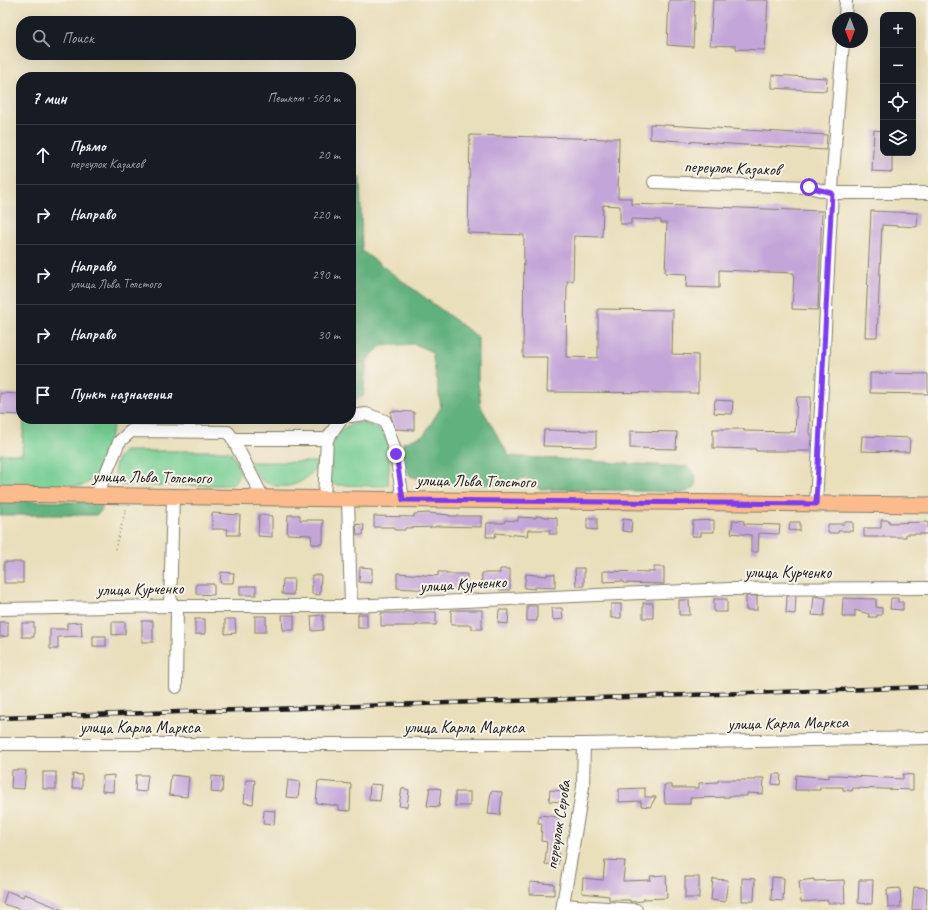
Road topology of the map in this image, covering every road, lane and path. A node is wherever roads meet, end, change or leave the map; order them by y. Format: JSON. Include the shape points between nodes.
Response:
{"nodes":[{"id":1,"x":846,"y":0,"type":"edge"},
{"id":2,"x":845,"y":12,"type":"edge"},
{"id":3,"x":843,"y":48,"type":"edge"},
{"id":4,"x":654,"y":182,"type":"dead end"},
{"id":5,"x":832,"y":193,"type":"junction"},
{"id":6,"x":928,"y":193,"type":"edge"},
{"id":7,"x":356,"y":415,"type":"edge"},
{"id":8,"x":338,"y":424,"type":"edge"},
{"id":9,"x":234,"y":439,"type":"junction"},
{"id":10,"x":327,"y":439,"type":"junction"},
{"id":11,"x":0,"y":494,"type":"edge"},
{"id":12,"x":97,"y":495,"type":"junction"},
{"id":13,"x":130,"y":495,"type":"junction"},
{"id":14,"x":173,"y":496,"type":"junction"},
{"id":15,"x":263,"y":498,"type":"junction"},
{"id":16,"x":324,"y":499,"type":"junction"},
{"id":17,"x":348,"y":499,"type":"junction"},
{"id":18,"x":403,"y":500,"type":"junction"},
{"id":19,"x":816,"y":504,"type":"junction"},
{"id":20,"x":928,"y":505,"type":"edge"},
{"id":21,"x":115,"y":549,"type":"dead end"},
{"id":22,"x":928,"y":588,"type":"edge"},
{"id":23,"x":173,"y":606,"type":"junction"},
{"id":24,"x":351,"y":606,"type":"junction"},
{"id":25,"x":0,"y":609,"type":"edge"},
{"id":26,"x":176,"y":687,"type":"dead end"},
{"id":27,"x":928,"y":738,"type":"edge"},
{"id":28,"x":0,"y":744,"type":"edge"},
{"id":29,"x":584,"y":744,"type":"junction"},
{"id":30,"x":563,"y":907,"type":"edge"},
{"id":31,"x":636,"y":910,"type":"edge"}],
"edges":[{"from":1,"to":2,"type":"street"},
{"from":3,"to":5,"type":"street"},
{"from":4,"to":5,"type":"street","name":"переулок Казаков","via":[[809,187]]},
{"from":5,"to":6,"type":"street","name":"переулок Казаков"},
{"from":5,"to":19,"type":"street"},
{"from":7,"to":18,"type":"street","via":[[366,414],[385,421],[396,454]]},
{"from":8,"to":10,"type":"street"},
{"from":9,"to":10,"type":"street"},
{"from":9,"to":12,"type":"street","via":[[228,432],[131,431],[119,442]]},
{"from":9,"to":15,"type":"street"},
{"from":10,"to":16,"type":"street"},
{"from":11,"to":12,"type":"main road","name":"улица Льва Толстого"},
{"from":12,"to":13,"type":"main road","name":"улица Льва Толстого"},
{"from":13,"to":14,"type":"main road","name":"улица Льва Толстого"},
{"from":13,"to":21,"type":"path"},
{"from":14,"to":15,"type":"main road","name":"улица Льва Толстого"},
{"from":14,"to":23,"type":"street"},
{"from":15,"to":16,"type":"main road","name":"улица Льва Толстого"},
{"from":16,"to":17,"type":"main road","name":"улица Льва Толстого"},
{"from":17,"to":18,"type":"main road","name":"улица Льва Толстого"},
{"from":17,"to":24,"type":"street"},
{"from":18,"to":19,"type":"main road","name":"улица Льва Толстого"},
{"from":19,"to":20,"type":"main road","name":"улица Льва Толстого"},
{"from":22,"to":24,"type":"street","name":"улица Курченко","via":[[729,589]]},
{"from":23,"to":24,"type":"street","name":"улица Курченко"},
{"from":23,"to":25,"type":"street","name":"улица Курченко"},
{"from":23,"to":26,"type":"street"},
{"from":27,"to":29,"type":"street","name":"улица Карла Маркса"},
{"from":28,"to":29,"type":"street","name":"улица Карла Маркса"},
{"from":29,"to":30,"type":"street","name":"переулок Серова","via":[[583,787]]},
{"from":30,"to":31,"type":"street"}]}
